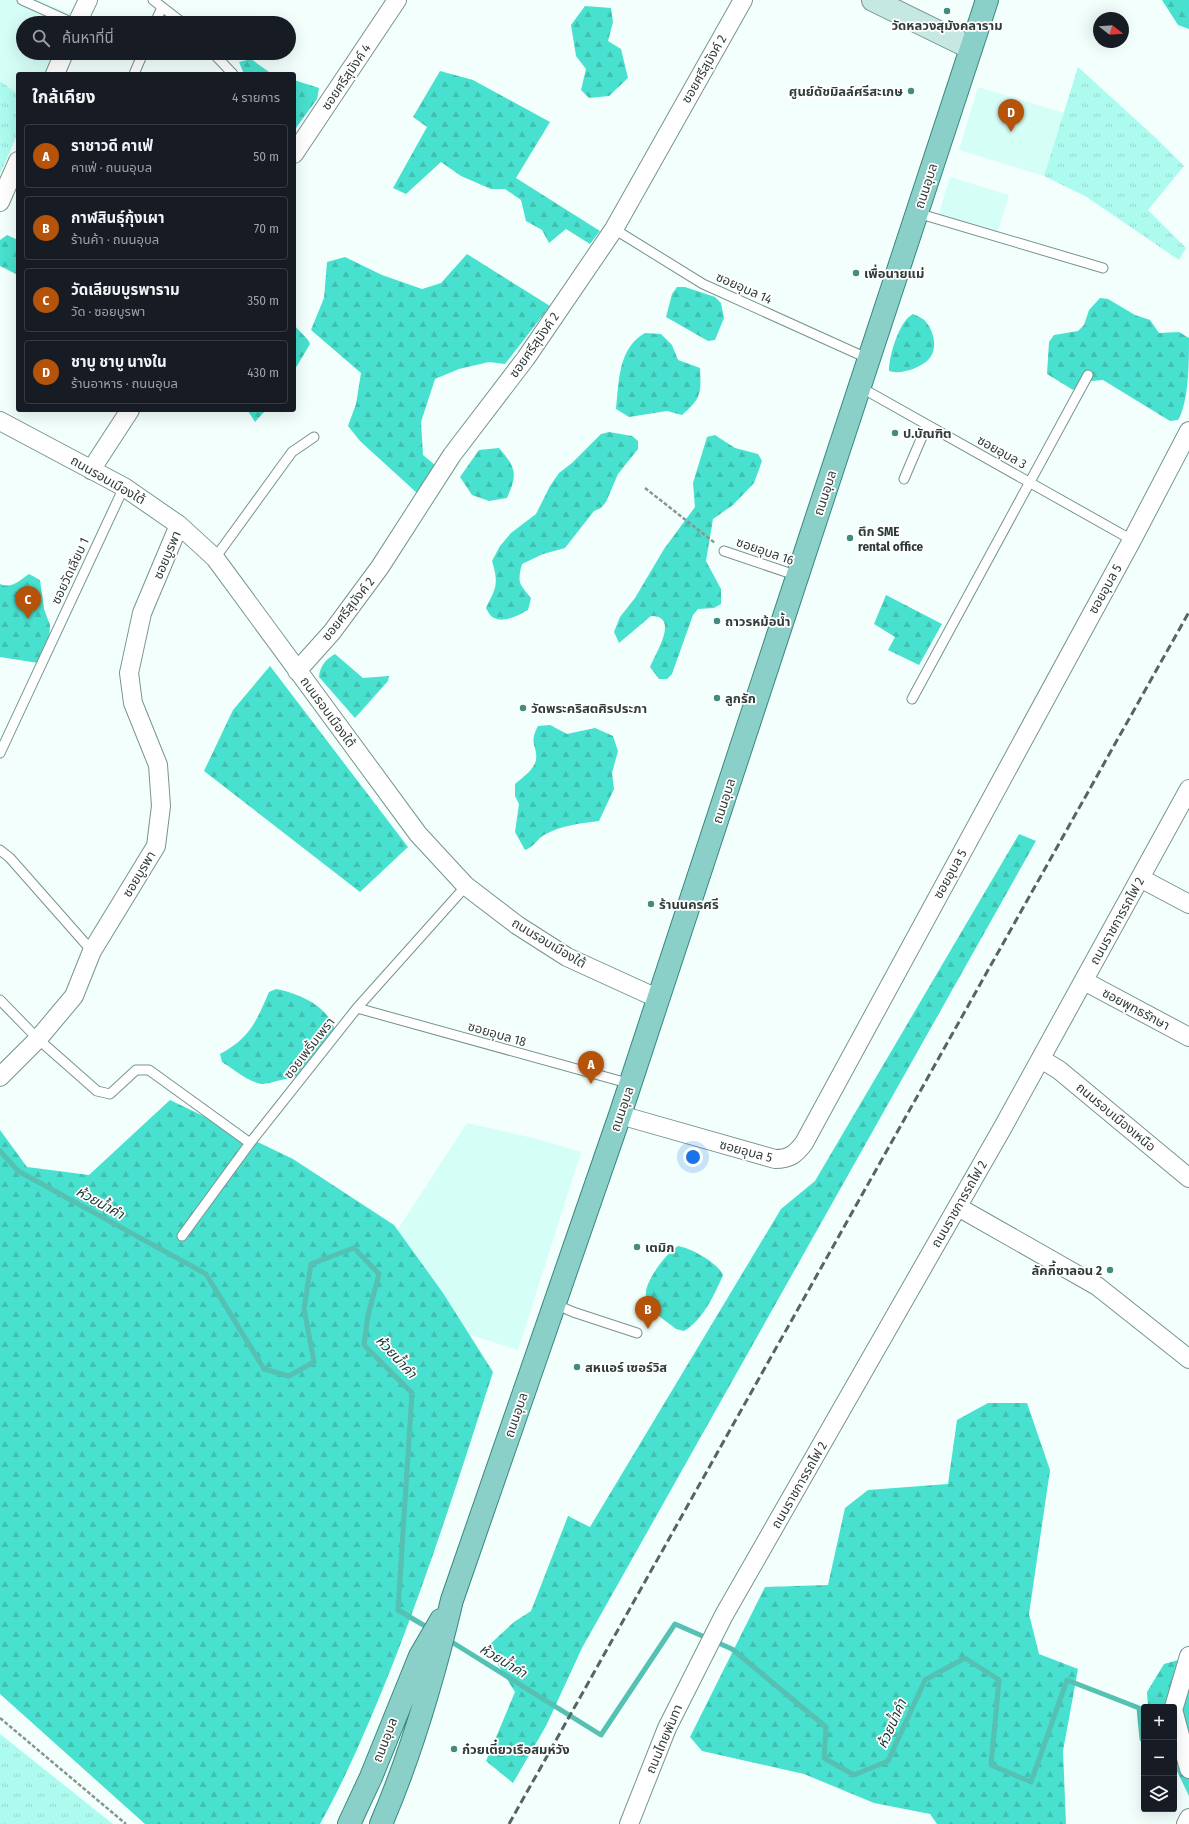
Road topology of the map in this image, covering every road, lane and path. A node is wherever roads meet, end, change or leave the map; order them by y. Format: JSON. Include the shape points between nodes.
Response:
{"nodes":[{"id":1,"x":22,"y":0,"type":"edge"},
{"id":2,"x":88,"y":0,"type":"edge"},
{"id":3,"x":153,"y":0,"type":"edge"},
{"id":4,"x":397,"y":0,"type":"edge"},
{"id":5,"x":743,"y":0,"type":"edge"},
{"id":6,"x":874,"y":0,"type":"edge"},
{"id":7,"x":987,"y":0,"type":"edge"},
{"id":8,"x":162,"y":7,"type":"junction"},
{"id":9,"x":57,"y":16,"type":"edge"},
{"id":10,"x":80,"y":16,"type":"edge"},
{"id":11,"x":158,"y":16,"type":"edge"},
{"id":12,"x":174,"y":16,"type":"edge"},
{"id":13,"x":971,"y":48,"type":"junction"},
{"id":14,"x":61,"y":60,"type":"edge"},
{"id":15,"x":139,"y":60,"type":"edge"},
{"id":16,"x":220,"y":60,"type":"edge"},
{"id":17,"x":56,"y":72,"type":"edge"},
{"id":18,"x":135,"y":72,"type":"edge"},
{"id":19,"x":231,"y":72,"type":"edge"},
{"id":20,"x":296,"y":147,"type":"edge"},
{"id":21,"x":16,"y":166,"type":"edge"},
{"id":22,"x":0,"y":202,"type":"edge"},
{"id":23,"x":917,"y":213,"type":"junction"},
{"id":24,"x":614,"y":229,"type":"junction"},
{"id":25,"x":1103,"y":268,"type":"dead end"},
{"id":26,"x":869,"y":359,"type":"junction"},
{"id":27,"x":1088,"y":375,"type":"dead end"},
{"id":28,"x":860,"y":387,"type":"junction"},
{"id":29,"x":129,"y":412,"type":"edge"},
{"id":30,"x":0,"y":421,"type":"edge"},
{"id":31,"x":927,"y":425,"type":"junction"},
{"id":32,"x":1189,"y":431,"type":"edge"},
{"id":33,"x":314,"y":437,"type":"dead end"},
{"id":34,"x":91,"y":470,"type":"junction"},
{"id":35,"x":904,"y":479,"type":"dead end"},
{"id":36,"x":1029,"y":482,"type":"junction"},
{"id":37,"x":124,"y":487,"type":"junction"},
{"id":38,"x":644,"y":488,"type":"dead end"},
{"id":39,"x":179,"y":525,"type":"junction"},
{"id":40,"x":1132,"y":540,"type":"junction"},
{"id":41,"x":724,"y":551,"type":"joint"},
{"id":42,"x":215,"y":558,"type":"junction"},
{"id":43,"x":798,"y":576,"type":"junction"},
{"id":44,"x":297,"y":671,"type":"junction"},
{"id":45,"x":912,"y":699,"type":"dead end"},
{"id":46,"x":0,"y":753,"type":"edge"},
{"id":47,"x":1189,"y":789,"type":"edge"},
{"id":48,"x":0,"y":850,"type":"edge"},
{"id":49,"x":1140,"y":878,"type":"junction"},
{"id":50,"x":466,"y":886,"type":"junction"},
{"id":51,"x":1189,"y":904,"type":"edge"},
{"id":52,"x":92,"y":951,"type":"junction"},
{"id":53,"x":1084,"y":981,"type":"junction"},
{"id":54,"x":659,"y":999,"type":"junction"},
{"id":55,"x":0,"y":1000,"type":"edge"},
{"id":56,"x":357,"y":1008,"type":"junction"},
{"id":57,"x":1189,"y":1037,"type":"edge"},
{"id":58,"x":38,"y":1039,"type":"junction"},
{"id":59,"x":1041,"y":1058,"type":"junction"},
{"id":60,"x":0,"y":1077,"type":"edge"},
{"id":61,"x":631,"y":1084,"type":"junction"},
{"id":62,"x":620,"y":1115,"type":"junction"},
{"id":63,"x":250,"y":1143,"type":"junction"},
{"id":64,"x":1189,"y":1178,"type":"edge"},
{"id":65,"x":958,"y":1207,"type":"junction"},
{"id":66,"x":182,"y":1236,"type":"dead end"},
{"id":67,"x":555,"y":1304,"type":"junction"},
{"id":68,"x":637,"y":1333,"type":"dead end"},
{"id":69,"x":1189,"y":1359,"type":"edge"},
{"id":70,"x":702,"y":1656,"type":"joint"},
{"id":71,"x":1189,"y":1656,"type":"edge"},
{"id":72,"x":428,"y":1660,"type":"junction"},
{"id":73,"x":1177,"y":1704,"type":"edge"},
{"id":74,"x":0,"y":1718,"type":"edge"},
{"id":75,"x":1177,"y":1725,"type":"edge"},
{"id":76,"x":1189,"y":1768,"type":"edge"},
{"id":77,"x":1189,"y":1818,"type":"edge"},
{"id":78,"x":126,"y":1824,"type":"edge"},
{"id":79,"x":349,"y":1824,"type":"edge"},
{"id":80,"x":381,"y":1824,"type":"edge"},
{"id":81,"x":629,"y":1824,"type":"edge"},
{"id":82,"x":1186,"y":1824,"type":"edge"}],
"edges":[{"from":1,"to":9,"type":"lane"},
{"from":2,"to":10,"type":"street"},
{"from":3,"to":8,"type":"lane"},
{"from":4,"to":20,"type":"street","name":"ซอยศรีสุมังค์ 4"},
{"from":5,"to":24,"type":"street","name":"ซอยศรีสุมังค์ 2"},
{"from":6,"to":13,"type":"street"},
{"from":7,"to":13,"type":"main road","name":"ถนนอุบล"},
{"from":8,"to":11,"type":"lane"},
{"from":8,"to":12,"type":"lane"},
{"from":13,"to":23,"type":"main road","name":"ถนนอุบล"},
{"from":14,"to":17,"type":"street"},
{"from":15,"to":18,"type":"lane"},
{"from":16,"to":19,"type":"lane"},
{"from":21,"to":22,"type":"street"},
{"from":23,"to":25,"type":"lane"},
{"from":23,"to":26,"type":"main road","name":"ถนนอุบล"},
{"from":24,"to":26,"type":"lane","name":"ซอยอุบล 14","via":[[703,284]]},
{"from":24,"to":44,"type":"street","name":"ซอยศรีสุมังค์ 2","via":[[526,358],[452,455],[380,568],[332,632]]},
{"from":26,"to":28,"type":"main road","name":"ถนนอุบล"},
{"from":27,"to":36,"type":"lane"},
{"from":28,"to":31,"type":"lane","name":"ซอยอุบล 3"},
{"from":28,"to":43,"type":"main road","name":"ถนนอุบล"},
{"from":29,"to":34,"type":"street"},
{"from":30,"to":34,"type":"street","name":"ถนนรอบเมืองใต้"},
{"from":31,"to":35,"type":"lane"},
{"from":31,"to":36,"type":"lane","name":"ซอยอุบล 3"},
{"from":32,"to":40,"type":"street","name":"ซอยอุบล 5"},
{"from":33,"to":42,"type":"lane","via":[[292,452]]},
{"from":34,"to":37,"type":"street","name":"ถนนรอบเมืองใต้"},
{"from":36,"to":40,"type":"lane","name":"ซอยอุบล 3"},
{"from":36,"to":45,"type":"lane"},
{"from":37,"to":39,"type":"street","name":"ถนนรอบเมืองใต้"},
{"from":37,"to":46,"type":"lane","name":"ซอยวัดเลียบ 1"},
{"from":38,"to":41,"type":"path"},
{"from":39,"to":42,"type":"street","name":"ถนนรอบเมืองใต้"},
{"from":39,"to":52,"type":"street","name":"ซอยบูรพา","via":[[142,613],[129,673],[133,703],[158,765],[161,806],[156,846]]},
{"from":40,"to":62,"type":"street","name":"ซอยอุบล 5","via":[[804,1143],[796,1153],[786,1159],[774,1159]]},
{"from":41,"to":43,"type":"lane","name":"ซอยอุบล 16"},
{"from":42,"to":44,"type":"street","name":"ถนนรอบเมืองใต้"},
{"from":43,"to":54,"type":"main road","name":"ถนนอุบล"},
{"from":44,"to":50,"type":"street","name":"ถนนรอบเมืองใต้","via":[[418,834]]},
{"from":47,"to":49,"type":"street","name":"ถนนราชการรถไฟ 2"},
{"from":48,"to":52,"type":"lane","via":[[10,858]]},
{"from":49,"to":51,"type":"street"},
{"from":49,"to":53,"type":"street","name":"ถนนราชการรถไฟ 2"},
{"from":50,"to":54,"type":"street","name":"ถนนรอบเมืองใต้","via":[[516,925],[567,957]]},
{"from":50,"to":56,"type":"lane","name":"ซอยเพริ้มเพรา"},
{"from":52,"to":58,"type":"street","name":"ซอยบูรพา","via":[[74,996]]},
{"from":53,"to":57,"type":"street","name":"ซอยพุทธรักษา"},
{"from":53,"to":59,"type":"street","name":"ถนนราชการรถไฟ 2"},
{"from":54,"to":61,"type":"main road","name":"ถนนอุบล"},
{"from":55,"to":58,"type":"lane"},
{"from":56,"to":61,"type":"lane","name":"ซอยอุบล 18"},
{"from":56,"to":63,"type":"lane","name":"ซอยเพริ้มเพรา"},
{"from":58,"to":60,"type":"street","name":"ซอยบูรพา"},
{"from":58,"to":63,"type":"lane","via":[[97,1091],[110,1094],[136,1070],[149,1070]]},
{"from":59,"to":64,"type":"street","name":"ถนนรอบเมืองเหนือ","via":[[1060,1070]]},
{"from":59,"to":65,"type":"street","name":"ถนนราชการรถไฟ 2"},
{"from":61,"to":62,"type":"main road","name":"ถนนอุบล"},
{"from":62,"to":67,"type":"main road","name":"ถนนอุบล"},
{"from":63,"to":66,"type":"lane","name":"ซอยเพริ้มเพรา"},
{"from":65,"to":69,"type":"street","via":[[1097,1286]]},
{"from":65,"to":70,"type":"street","name":"ถนนราชการรถไฟ 2"},
{"from":67,"to":68,"type":"lane"},
{"from":67,"to":72,"type":"main road","name":"ถนนอุบล","via":[[452,1600]]},
{"from":70,"to":81,"type":"street","name":"ถนนไทยพันทา","via":[[668,1728]]},
{"from":71,"to":73,"type":"street"},
{"from":72,"to":79,"type":"main road","name":"ถนนอุบล"},
{"from":72,"to":80,"type":"main road","name":"ถนนอุบล","via":[[397,1788]]},
{"from":74,"to":78,"type":"path"},
{"from":75,"to":76,"type":"street"},
{"from":77,"to":82,"type":"street"}]}
